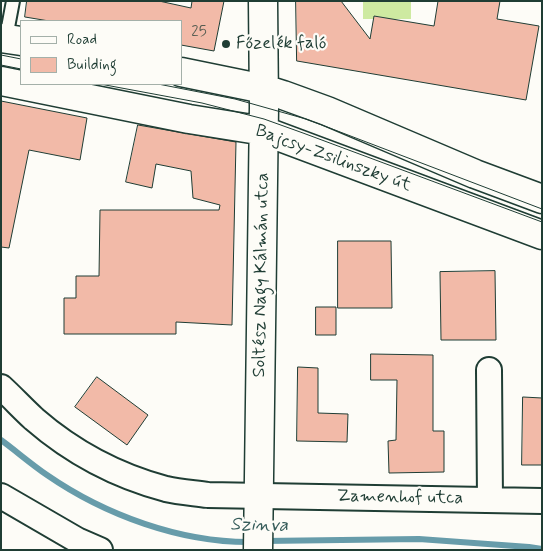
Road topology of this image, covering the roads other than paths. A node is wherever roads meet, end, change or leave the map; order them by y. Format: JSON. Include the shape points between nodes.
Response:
{"nodes":[{"id":1,"x":13,"y":1,"type":"edge"},
{"id":2,"x":263,"y":1,"type":"edge"},
{"id":3,"x":10,"y":39,"type":"edge"},
{"id":4,"x":182,"y":72,"type":"edge"},
{"id":5,"x":1,"y":80,"type":"edge"},
{"id":6,"x":20,"y":84,"type":"edge"},
{"id":7,"x":25,"y":85,"type":"edge"},
{"id":8,"x":264,"y":89,"type":"junction"},
{"id":9,"x":264,"y":131,"type":"junction"},
{"id":10,"x":542,"y":200,"type":"edge"},
{"id":11,"x":542,"y":236,"type":"edge"},
{"id":12,"x":489,"y":370,"type":"dead end"},
{"id":13,"x":1,"y":387,"type":"edge"},
{"id":14,"x":258,"y":495,"type":"junction"},
{"id":15,"x":1,"y":496,"type":"edge"},
{"id":16,"x":490,"y":500,"type":"junction"},
{"id":17,"x":542,"y":500,"type":"edge"},
{"id":18,"x":258,"y":537,"type":"edge"},
{"id":19,"x":100,"y":550,"type":"edge"}],
"edges":[{"from":1,"to":3,"type":"lane"},
{"from":2,"to":8,"type":"street","name":"Soltész Nagy Kálmán utca"},
{"from":4,"to":8,"type":"street"},
{"from":5,"to":6,"type":"street","name":"Bajcsy-Zsilinszky út"},
{"from":7,"to":9,"type":"street","name":"Bajcsy-Zsilinszky út"},
{"from":8,"to":9,"type":"street","name":"Soltész Nagy Kálmán utca"},
{"from":8,"to":10,"type":"street","via":[[327,111]]},
{"from":9,"to":11,"type":"street","name":"Bajcsy-Zsilinszky út"},
{"from":9,"to":14,"type":"street","name":"Soltész Nagy Kálmán utca"},
{"from":12,"to":16,"type":"street"},
{"from":13,"to":14,"type":"street","name":"Zamenhof utca","via":[[65,443],[91,460],[133,479],[167,489],[208,495]]},
{"from":14,"to":16,"type":"street","name":"Zamenhof utca"},
{"from":14,"to":18,"type":"street","name":"Soltész Nagy Kálmán utca"},
{"from":15,"to":19,"type":"street"},
{"from":16,"to":17,"type":"street","name":"Zamenhof utca"}]}
